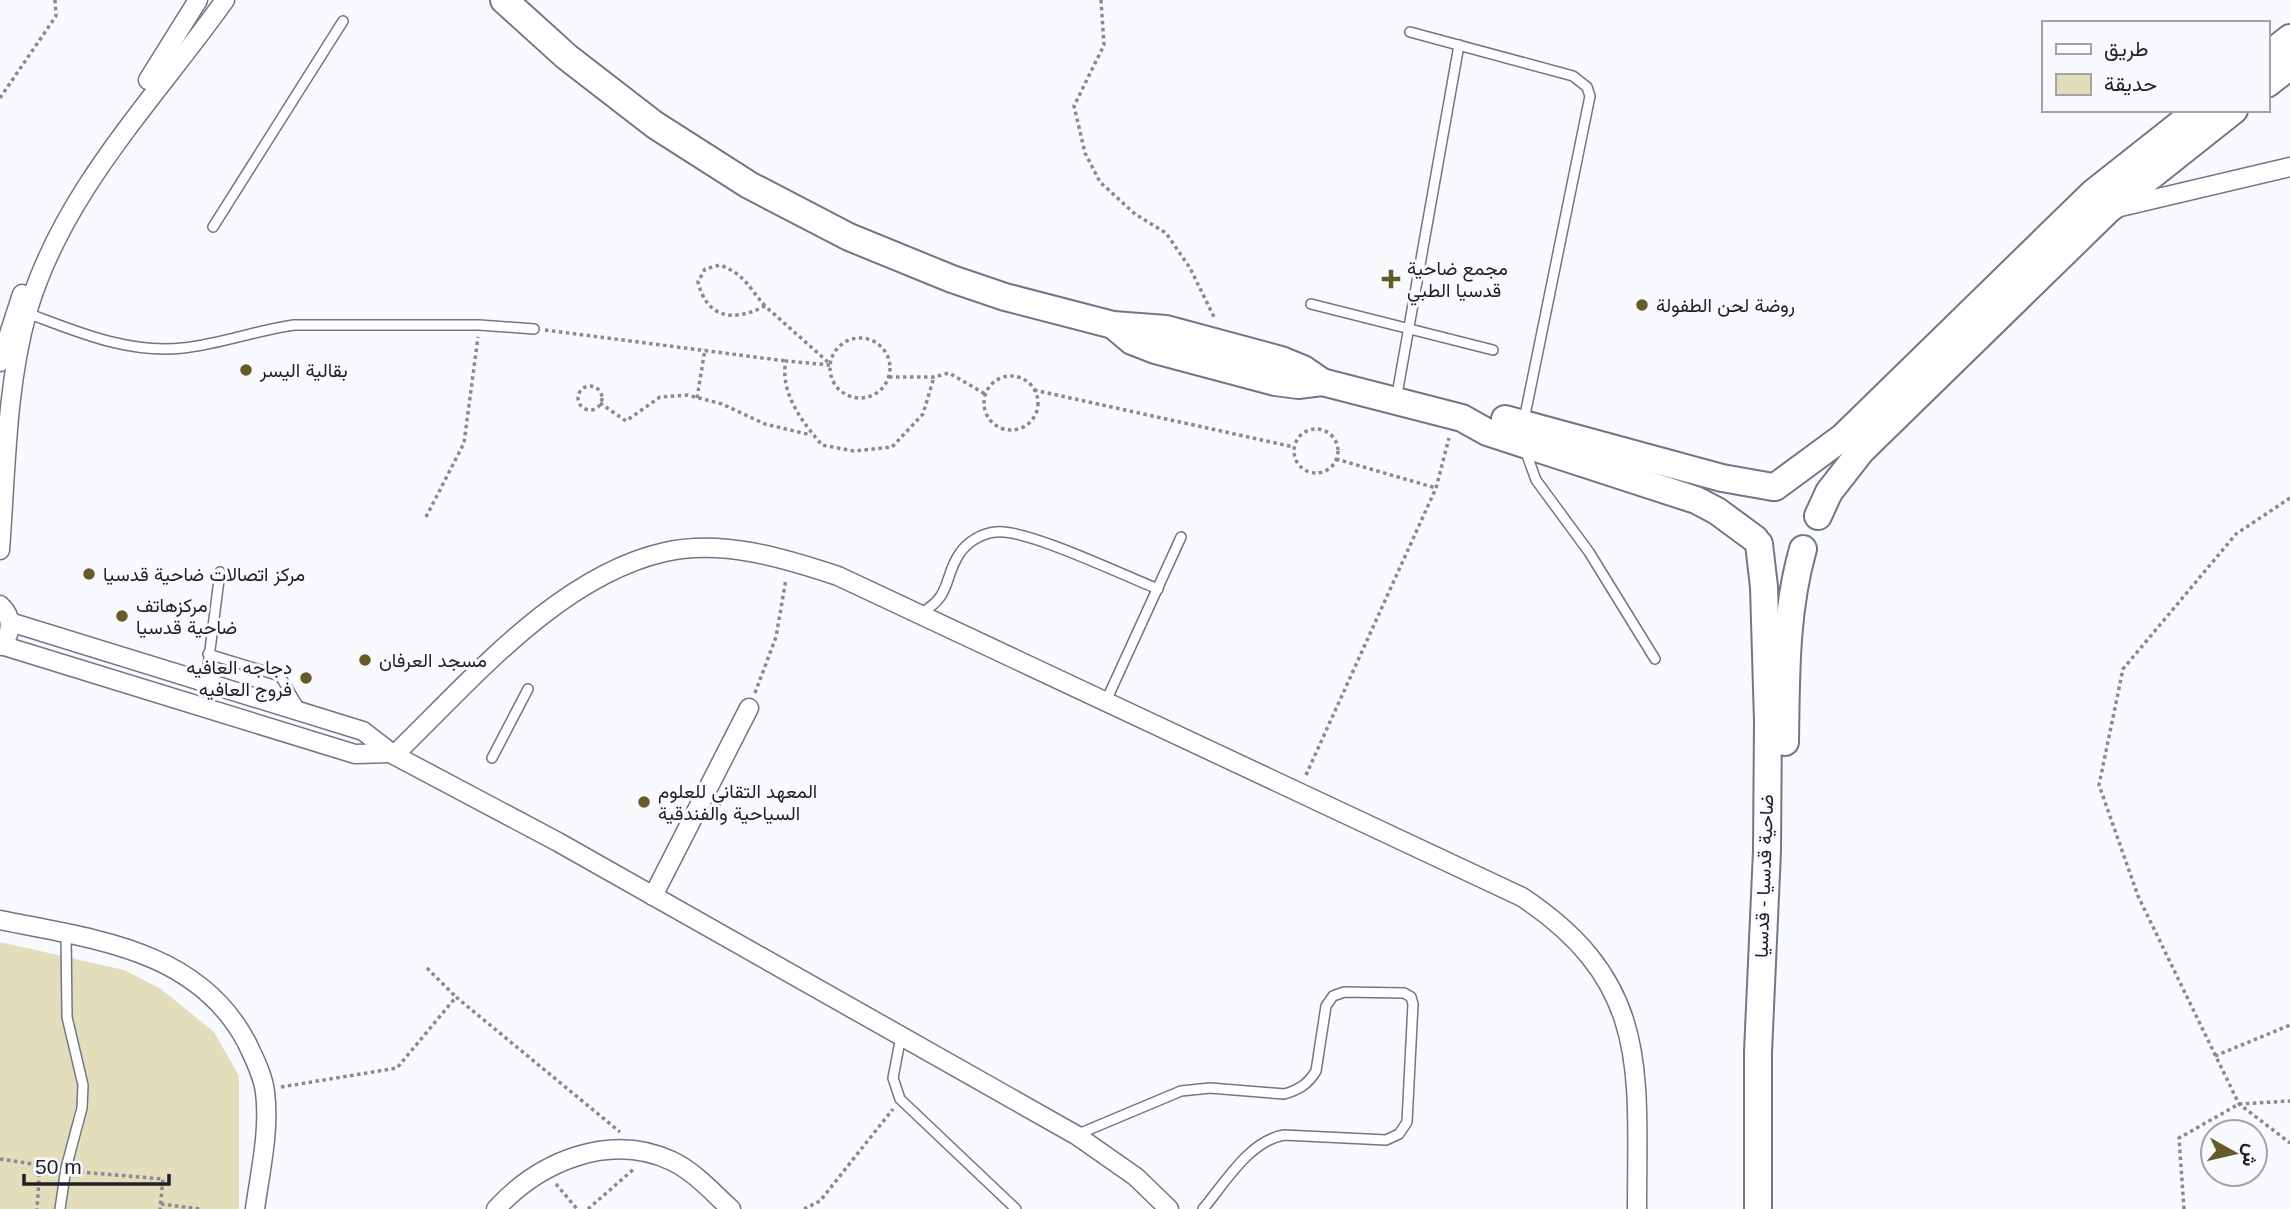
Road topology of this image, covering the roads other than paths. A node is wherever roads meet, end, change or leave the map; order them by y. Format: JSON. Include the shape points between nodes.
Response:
{"nodes":[{"id":1,"x":225,"y":0,"type":"edge"},
{"id":2,"x":504,"y":0,"type":"edge"},
{"id":3,"x":191,"y":3,"type":"edge"},
{"id":4,"x":343,"y":21,"type":"dead end"},
{"id":5,"x":209,"y":22,"type":"junction"},
{"id":6,"x":1410,"y":32,"type":"dead end"},
{"id":7,"x":2290,"y":38,"type":"edge"},
{"id":8,"x":1459,"y":45,"type":"junction"},
{"id":9,"x":2269,"y":54,"type":"edge"},
{"id":10,"x":2290,"y":66,"type":"edge"},
{"id":11,"x":2269,"y":82,"type":"edge"},
{"id":12,"x":2195,"y":112,"type":"edge"},
{"id":13,"x":2231,"y":112,"type":"edge"},
{"id":14,"x":98,"y":162,"type":"junction"},
{"id":15,"x":2290,"y":167,"type":"edge"},
{"id":16,"x":2108,"y":210,"type":"junction"},
{"id":17,"x":214,"y":228,"type":"dead end"},
{"id":18,"x":1311,"y":304,"type":"dead end"},
{"id":19,"x":22,"y":311,"type":"junction"},
{"id":20,"x":1113,"y":325,"type":"junction"},
{"id":21,"x":534,"y":329,"type":"road end"},
{"id":22,"x":1408,"y":329,"type":"junction"},
{"id":23,"x":1493,"y":350,"type":"dead end"},
{"id":24,"x":0,"y":362,"type":"edge"},
{"id":25,"x":1322,"y":382,"type":"junction"},
{"id":26,"x":1395,"y":401,"type":"junction"},
{"id":27,"x":1524,"y":434,"type":"junction"},
{"id":28,"x":1774,"y":487,"type":"junction"},
{"id":29,"x":1818,"y":516,"type":"junction"},
{"id":30,"x":1181,"y":537,"type":"dead end"},
{"id":31,"x":1757,"y":542,"type":"junction"},
{"id":32,"x":1803,"y":549,"type":"junction"},
{"id":33,"x":0,"y":550,"type":"edge"},
{"id":34,"x":220,"y":572,"type":"dead end"},
{"id":35,"x":1158,"y":589,"type":"junction"},
{"id":36,"x":0,"y":605,"type":"edge"},
{"id":37,"x":921,"y":613,"type":"junction"},
{"id":38,"x":10,"y":622,"type":"junction"},
{"id":39,"x":0,"y":646,"type":"edge"},
{"id":40,"x":208,"y":654,"type":"junction"},
{"id":41,"x":1655,"y":659,"type":"dead end"},
{"id":42,"x":206,"y":681,"type":"junction"},
{"id":43,"x":528,"y":690,"type":"dead end"},
{"id":44,"x":1106,"y":701,"type":"junction"},
{"id":45,"x":749,"y":708,"type":"dead end"},
{"id":46,"x":301,"y":710,"type":"junction"},
{"id":47,"x":392,"y":754,"type":"junction"},
{"id":48,"x":492,"y":758,"type":"dead end"},
{"id":49,"x":653,"y":896,"type":"junction"},
{"id":50,"x":0,"y":920,"type":"edge"},
{"id":51,"x":66,"y":933,"type":"junction"},
{"id":52,"x":901,"y":1036,"type":"junction"},
{"id":53,"x":1076,"y":1135,"type":"junction"},
{"id":54,"x":60,"y":1209,"type":"edge"},
{"id":55,"x":255,"y":1209,"type":"edge"},
{"id":56,"x":496,"y":1209,"type":"edge"},
{"id":57,"x":731,"y":1209,"type":"edge"},
{"id":58,"x":1016,"y":1209,"type":"edge"},
{"id":59,"x":1168,"y":1209,"type":"edge"},
{"id":60,"x":1203,"y":1209,"type":"edge"},
{"id":61,"x":1637,"y":1209,"type":"edge"},
{"id":62,"x":1758,"y":1209,"type":"edge"},
{"id":63,"x":1776,"y":1209,"type":"edge"}],
"edges":[{"from":1,"to":5,"type":"street"},
{"from":2,"to":20,"type":"main road","via":[[567,57],[655,125],[799,212],[952,279]]},
{"from":3,"to":5,"type":"street"},
{"from":3,"to":14,"type":"street","via":[[160,63]]},
{"from":4,"to":17,"type":"lane"},
{"from":5,"to":14,"type":"street"},
{"from":6,"to":8,"type":"lane"},
{"from":7,"to":9,"type":"main road"},
{"from":8,"to":22,"type":"lane"},
{"from":8,"to":27,"type":"lane","via":[[1573,76],[1581,80],[1590,96]]},
{"from":10,"to":11,"type":"main road"},
{"from":12,"to":28,"type":"main road","via":[[2093,193],[1843,437]]},
{"from":13,"to":16,"type":"main road"},
{"from":14,"to":19,"type":"street"},
{"from":15,"to":16,"type":"street"},
{"from":16,"to":29,"type":"main road","via":[[1861,450],[1829,492]]},
{"from":18,"to":22,"type":"lane"},
{"from":19,"to":21,"type":"lane","via":[[99,340],[153,349],[208,344],[294,325]]},
{"from":19,"to":24,"type":"street"},
{"from":19,"to":33,"type":"street"},
{"from":20,"to":25,"type":"main road","via":[[1153,327],[1228,346],[1292,364]]},
{"from":20,"to":25,"type":"main road","via":[[1132,341],[1155,350],[1275,382]]},
{"from":22,"to":23,"type":"lane"},
{"from":22,"to":26,"type":"lane"},
{"from":25,"to":26,"type":"main road"},
{"from":26,"to":27,"type":"main road","via":[[1458,417],[1487,432]]},
{"from":27,"to":28,"type":"main road"},
{"from":27,"to":31,"type":"main road","via":[[1696,500]]},
{"from":27,"to":41,"type":"lane","via":[[1536,480],[1589,552]]},
{"from":28,"to":29,"type":"main road","via":[[1790,486],[1803,492]]},
{"from":28,"to":31,"type":"main road","via":[[1754,503],[1750,528]]},
{"from":29,"to":32,"type":"main road","via":[[1812,540]]},
{"from":30,"to":35,"type":"lane"},
{"from":31,"to":32,"type":"main road","via":[[1780,555]]},
{"from":31,"to":62,"type":"main road","name":"ضاحية قدسيا - قدسيا","via":[[1764,587],[1768,721]]},
{"from":32,"to":63,"type":"main road","name":"ضاحية قدسيا - قدسيا","via":[[1788,627],[1774,1052]]},
{"from":34,"to":40,"type":"lane"},
{"from":35,"to":37,"type":"lane","via":[[1026,536],[997,531],[976,539],[959,553],[942,598]]},
{"from":35,"to":44,"type":"lane"},
{"from":36,"to":38,"type":"street"},
{"from":37,"to":44,"type":"street"},
{"from":37,"to":47,"type":"street","via":[[789,560],[748,551],[665,552],[602,576],[555,605]]},
{"from":38,"to":39,"type":"street"},
{"from":38,"to":42,"type":"street"},
{"from":39,"to":47,"type":"street","via":[[355,754]]},
{"from":40,"to":42,"type":"lane"},
{"from":40,"to":46,"type":"lane","via":[[280,676]]},
{"from":42,"to":46,"type":"street"},
{"from":43,"to":48,"type":"lane"},
{"from":44,"to":61,"type":"street","via":[[1522,897],[1558,921],[1590,953],[1614,991],[1630,1036]]},
{"from":45,"to":49,"type":"street"},
{"from":46,"to":47,"type":"street","via":[[363,731]]},
{"from":47,"to":49,"type":"street"},
{"from":49,"to":52,"type":"street"},
{"from":50,"to":51,"type":"street"},
{"from":51,"to":54,"type":"lane","via":[[67,1017],[83,1085]]},
{"from":51,"to":55,"type":"street","via":[[137,950],[167,963],[220,1003],[240,1030],[265,1092]]},
{"from":52,"to":53,"type":"street"},
{"from":52,"to":58,"type":"lane","via":[[893,1078],[900,1099]]},
{"from":53,"to":59,"type":"street","via":[[1136,1177]]},
{"from":53,"to":60,"type":"lane","via":[[1181,1091],[1294,1091],[1316,1071],[1326,1006],[1333,996],[1343,992],[1404,993],[1410,997],[1406,1122],[1399,1134],[1386,1140],[1284,1135],[1268,1139]]},
{"from":56,"to":57,"type":"street","via":[[512,1191],[544,1170],[601,1150],[644,1151],[675,1162]]}]}
